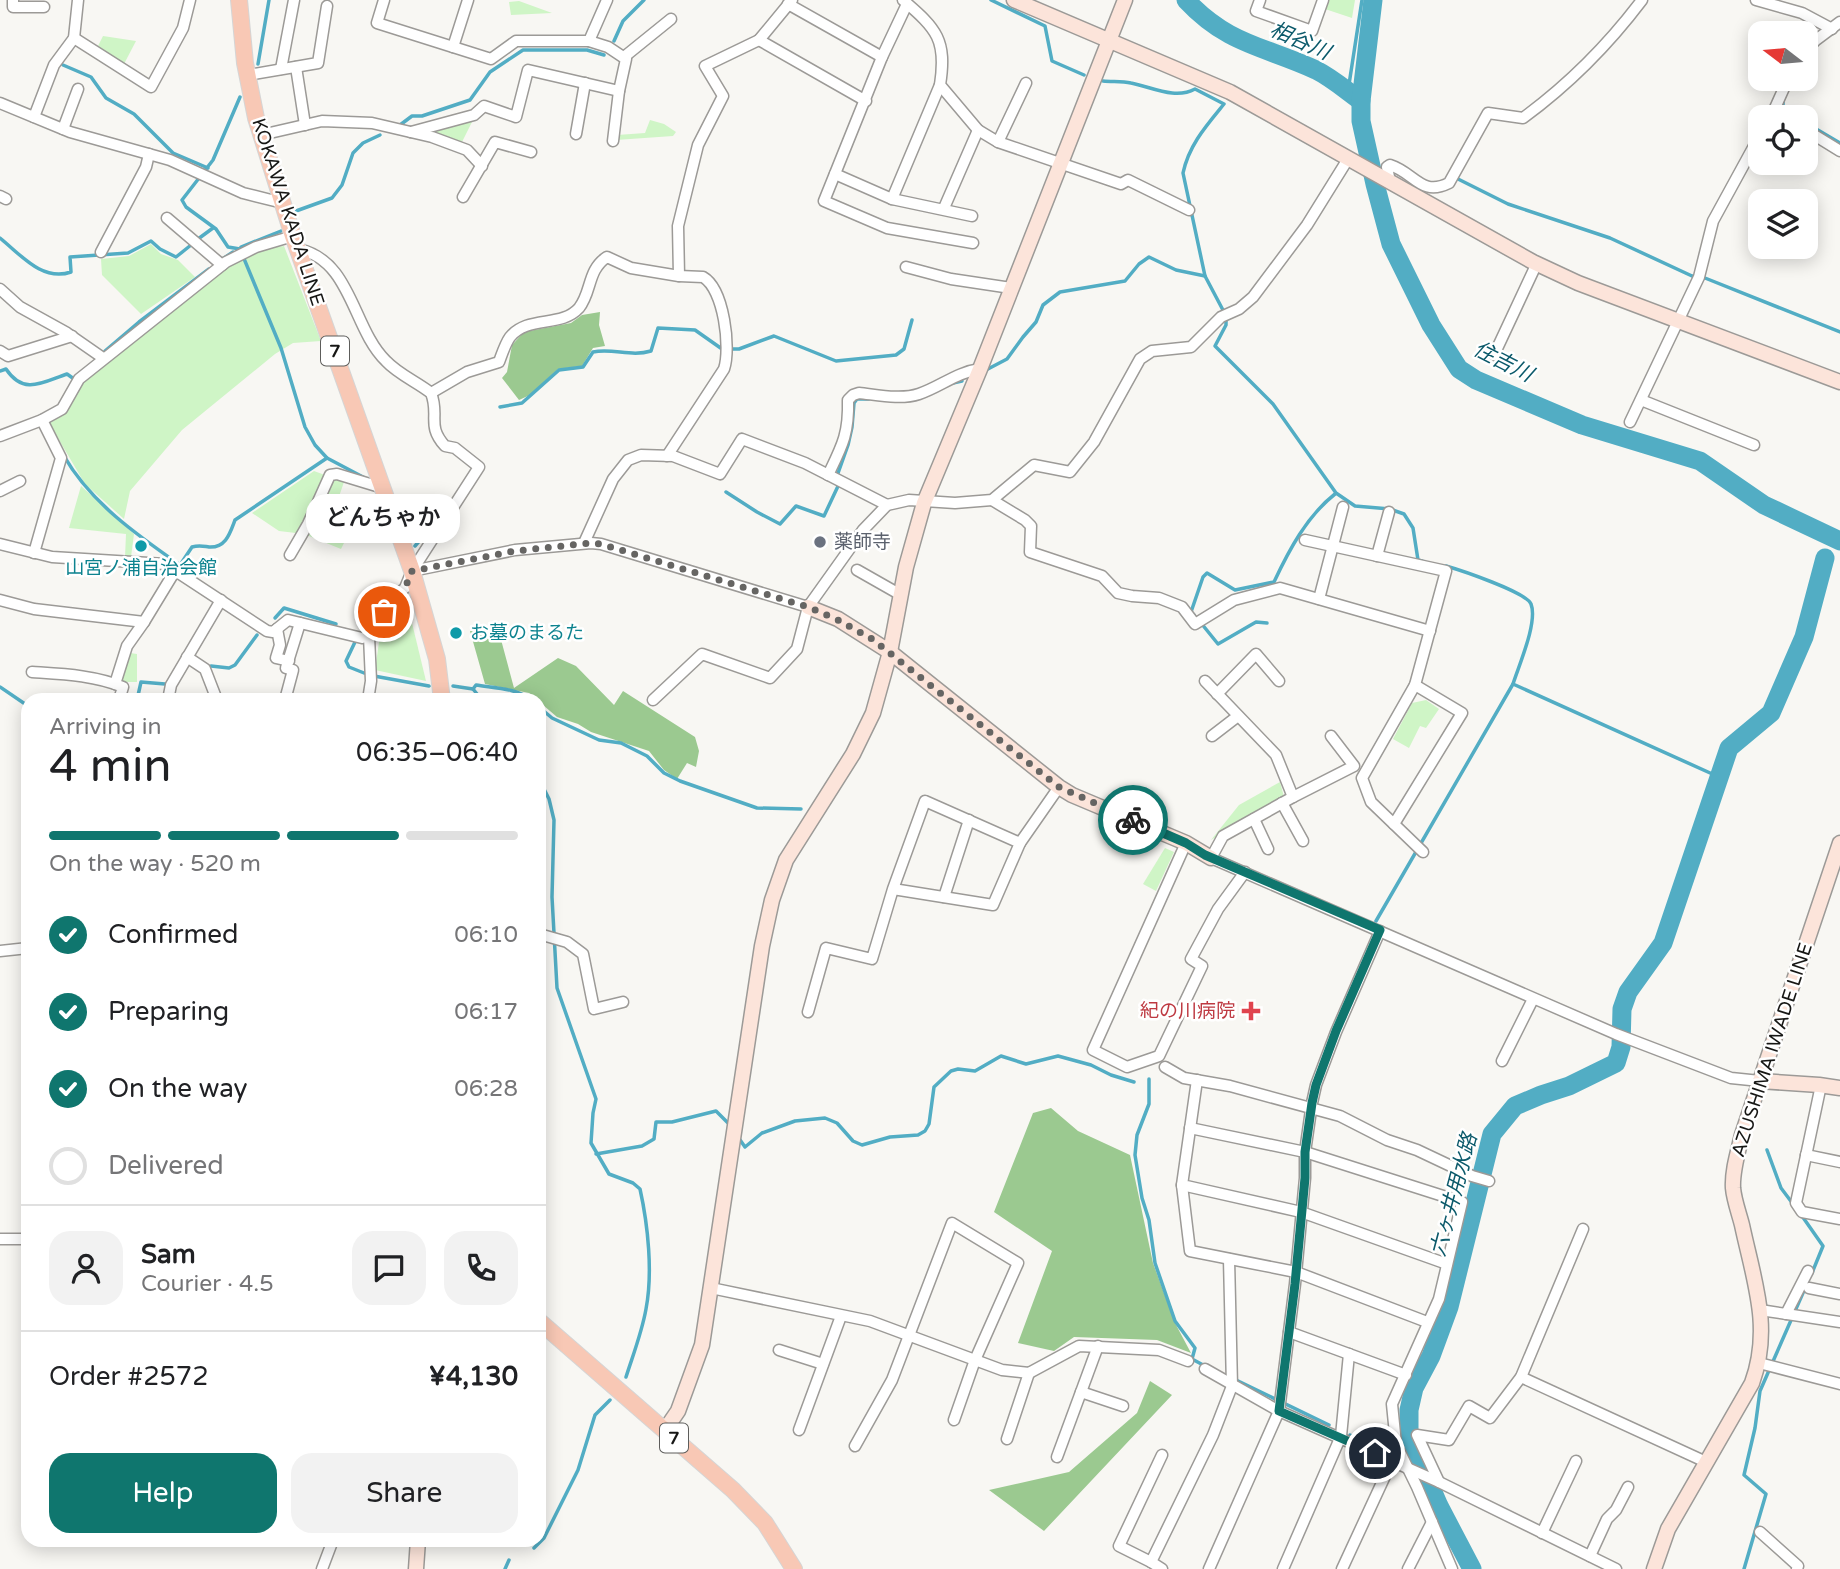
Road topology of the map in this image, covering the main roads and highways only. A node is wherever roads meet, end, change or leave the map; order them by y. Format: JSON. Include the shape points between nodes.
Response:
{"nodes":[{"id":1,"x":239,"y":0,"type":"edge"},
{"id":2,"x":441,"y":693,"type":"edge"},
{"id":3,"x":546,"y":1327,"type":"edge"},
{"id":4,"x":794,"y":1569,"type":"edge"}],
"edges":[{"from":1,"to":2,"type":"main road","name":"KOKAWA KADA LINE","number":"7","via":[[261,135],[412,571],[437,659]]},
{"from":3,"to":4,"type":"main road","number":"7","via":[[733,1490],[765,1523]]}]}
